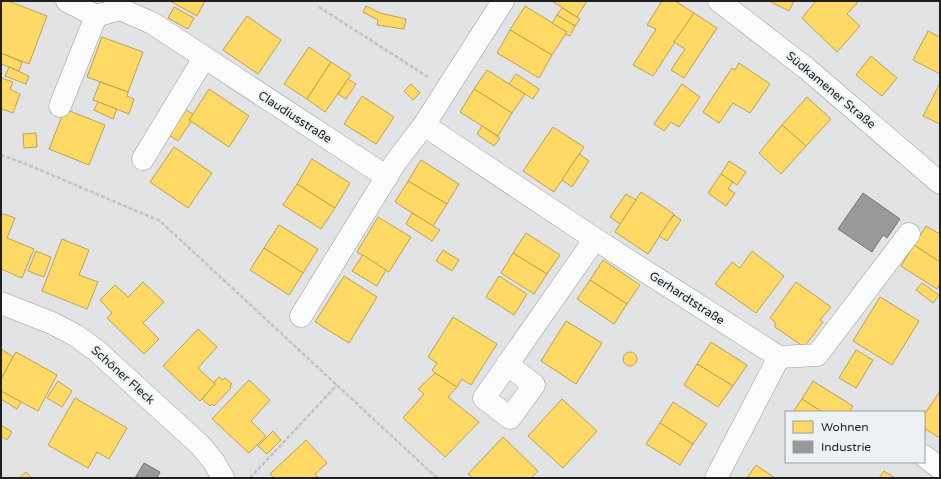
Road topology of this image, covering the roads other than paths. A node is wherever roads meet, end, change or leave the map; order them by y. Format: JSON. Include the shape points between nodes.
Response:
{"nodes":[{"id":1,"x":67,"y":1,"type":"edge"},
{"id":2,"x":503,"y":1,"type":"edge"},
{"id":3,"x":719,"y":1,"type":"edge"},
{"id":4,"x":123,"y":5,"type":"edge"},
{"id":5,"x":96,"y":16,"type":"junction"},
{"id":6,"x":204,"y":58,"type":"junction"},
{"id":7,"x":60,"y":106,"type":"dead end"},
{"id":8,"x":424,"y":125,"type":"junction"},
{"id":9,"x":143,"y":159,"type":"dead end"},
{"id":10,"x":387,"y":177,"type":"junction"},
{"id":11,"x":940,"y":183,"type":"edge"},
{"id":12,"x":909,"y":234,"type":"dead end"},
{"id":13,"x":595,"y":239,"type":"junction"},
{"id":14,"x":1,"y":303,"type":"edge"},
{"id":15,"x":301,"y":316,"type":"dead end"},
{"id":16,"x":779,"y":357,"type":"junction"},
{"id":17,"x":507,"y":364,"type":"dead end"},
{"id":18,"x":925,"y":457,"type":"edge"},
{"id":19,"x":940,"y":468,"type":"edge"},
{"id":20,"x":223,"y":478,"type":"edge"},
{"id":21,"x":716,"y":478,"type":"edge"}],
"edges":[{"from":1,"to":5,"type":"street"},
{"from":2,"to":8,"type":"street"},
{"from":3,"to":11,"type":"street","name":"Südkamener Straße","via":[[806,68]]},
{"from":4,"to":5,"type":"street","name":"Claudiusstraße"},
{"from":4,"to":6,"type":"street","name":"Claudiusstraße"},
{"from":5,"to":7,"type":"street"},
{"from":6,"to":9,"type":"street"},
{"from":6,"to":10,"type":"street","name":"Claudiusstraße"},
{"from":8,"to":10,"type":"street"},
{"from":8,"to":13,"type":"street","name":"Gerhardtstraße"},
{"from":10,"to":15,"type":"street"},
{"from":12,"to":16,"type":"street","via":[[817,355]]},
{"from":13,"to":16,"type":"street","name":"Gerhardtstraße"},
{"from":13,"to":17,"type":"street"},
{"from":14,"to":20,"type":"street","name":"Schöner Fleck","via":[[52,323],[97,351],[200,445]]},
{"from":16,"to":21,"type":"street"},
{"from":18,"to":19,"type":"street"}]}
